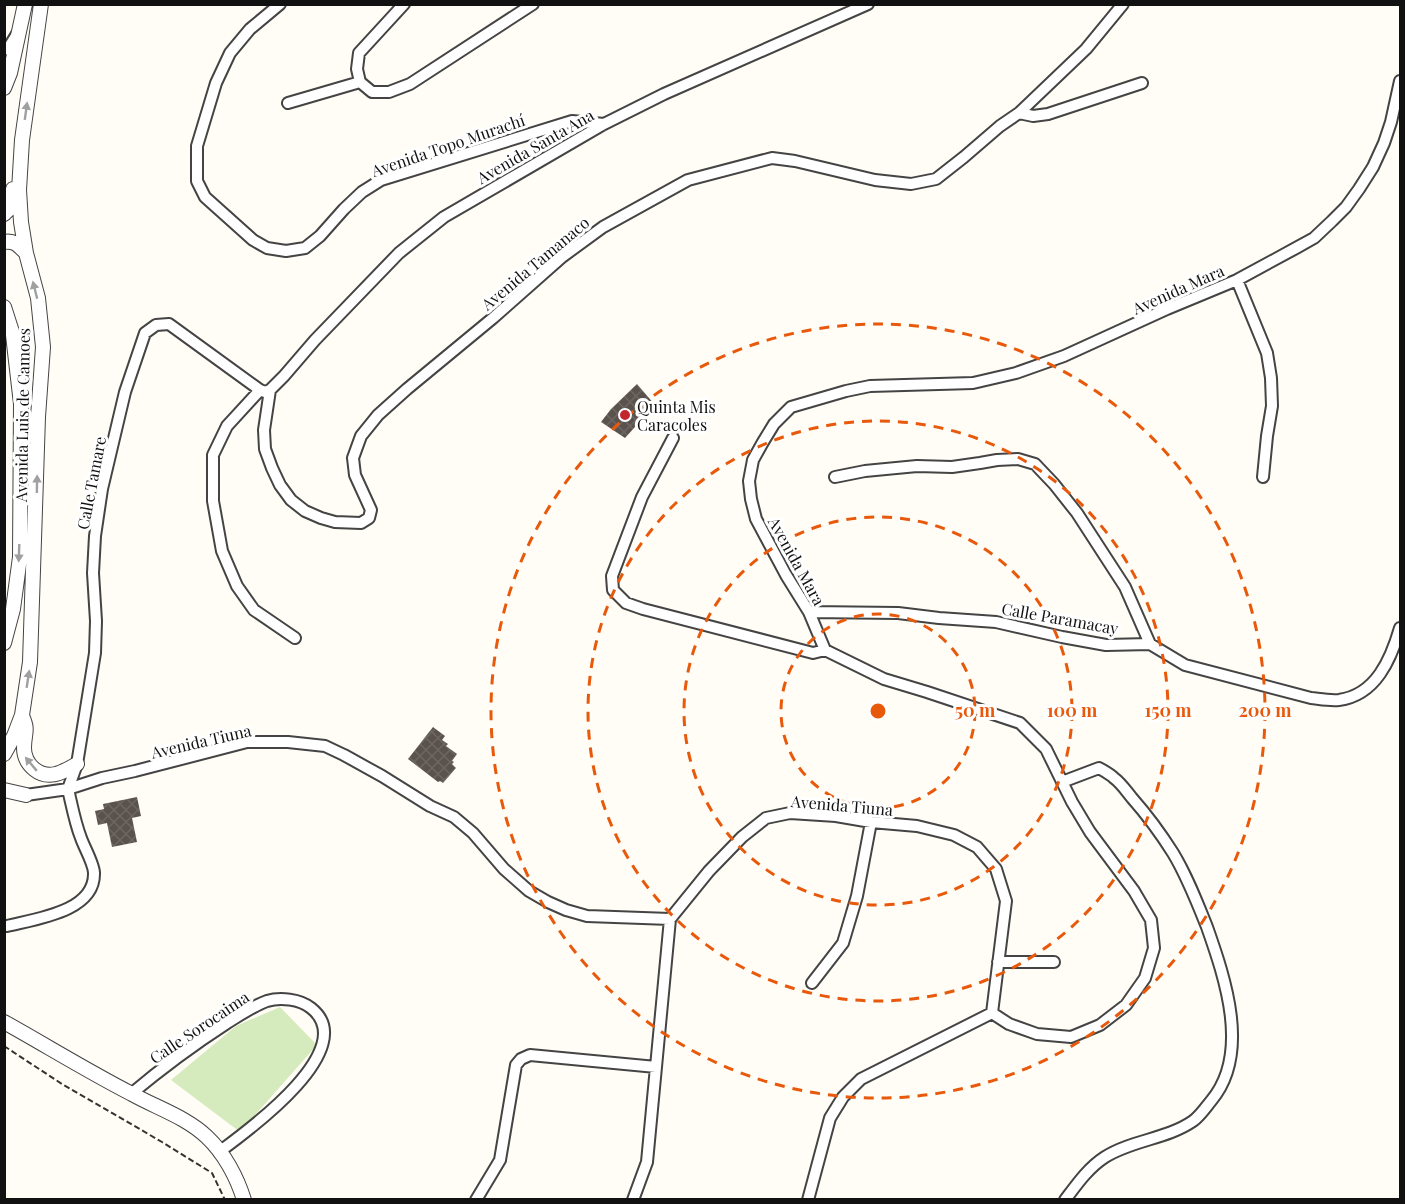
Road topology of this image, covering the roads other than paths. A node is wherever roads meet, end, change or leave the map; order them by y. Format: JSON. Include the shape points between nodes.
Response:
{"nodes":[{"id":1,"x":25,"y":4,"type":"edge"},
{"id":2,"x":41,"y":4,"type":"edge"},
{"id":3,"x":280,"y":4,"type":"edge"},
{"id":4,"x":404,"y":4,"type":"edge"},
{"id":5,"x":533,"y":4,"type":"edge"},
{"id":6,"x":868,"y":4,"type":"edge"},
{"id":7,"x":1123,"y":4,"type":"edge"},
{"id":8,"x":21,"y":29,"type":"junction"},
{"id":9,"x":4,"y":50,"type":"edge"},
{"id":10,"x":1401,"y":81,"type":"edge"},
{"id":11,"x":360,"y":82,"type":"junction"},
{"id":12,"x":1142,"y":83,"type":"dead end"},
{"id":13,"x":4,"y":88,"type":"edge"},
{"id":14,"x":288,"y":103,"type":"dead end"},
{"id":15,"x":1019,"y":113,"type":"junction"},
{"id":16,"x":604,"y":124,"type":"junction"},
{"id":17,"x":22,"y":140,"type":"junction"},
{"id":18,"x":4,"y":214,"type":"edge"},
{"id":19,"x":4,"y":242,"type":"edge"},
{"id":20,"x":26,"y":253,"type":"junction"},
{"id":21,"x":1237,"y":280,"type":"junction"},
{"id":22,"x":4,"y":307,"type":"edge"},
{"id":23,"x":265,"y":390,"type":"junction"},
{"id":24,"x":673,"y":438,"type":"dead end"},
{"id":25,"x":835,"y":477,"type":"dead end"},
{"id":26,"x":1263,"y":477,"type":"dead end"},
{"id":27,"x":809,"y":612,"type":"junction"},
{"id":28,"x":1401,"y":628,"type":"edge"},
{"id":29,"x":295,"y":638,"type":"dead end"},
{"id":30,"x":4,"y":643,"type":"edge"},
{"id":31,"x":1150,"y":644,"type":"junction"},
{"id":32,"x":825,"y":651,"type":"junction"},
{"id":33,"x":22,"y":715,"type":"junction"},
{"id":34,"x":4,"y":736,"type":"edge"},
{"id":35,"x":4,"y":754,"type":"edge"},
{"id":36,"x":77,"y":764,"type":"junction"},
{"id":37,"x":1062,"y":782,"type":"junction"},
{"id":38,"x":68,"y":789,"type":"junction"},
{"id":39,"x":4,"y":790,"type":"edge"},
{"id":40,"x":26,"y":795,"type":"junction"},
{"id":41,"x":4,"y":800,"type":"edge"},
{"id":42,"x":871,"y":822,"type":"junction"},
{"id":43,"x":670,"y":919,"type":"junction"},
{"id":44,"x":7,"y":926,"type":"dead end"},
{"id":45,"x":998,"y":962,"type":"junction"},
{"id":46,"x":1054,"y":962,"type":"dead end"},
{"id":47,"x":812,"y":983,"type":"dead end"},
{"id":48,"x":992,"y":1013,"type":"junction"},
{"id":49,"x":4,"y":1022,"type":"edge"},
{"id":50,"x":656,"y":1067,"type":"junction"},
{"id":51,"x":131,"y":1094,"type":"junction"},
{"id":52,"x":219,"y":1152,"type":"junction"},
{"id":53,"x":244,"y":1200,"type":"edge"},
{"id":54,"x":477,"y":1200,"type":"edge"},
{"id":55,"x":633,"y":1200,"type":"edge"},
{"id":56,"x":808,"y":1200,"type":"edge"},
{"id":57,"x":1065,"y":1200,"type":"edge"}],
"edges":[{"from":1,"to":8,"type":"street"},
{"from":17,"to":2,"type":"street","name":"Avenida Luis de Camoes","one_way":true},
{"from":3,"to":16,"type":"street","name":"Avenida Topo Murachí","via":[[250,29],[230,53],[216,83],[197,147],[197,181],[205,197],[267,248],[305,248],[362,192],[381,180],[572,121]]},
{"from":4,"to":11,"type":"street","via":[[359,53]]},
{"from":5,"to":11,"type":"street","via":[[410,84],[389,92],[372,92]]},
{"from":6,"to":16,"type":"street","name":"Avenida Santa Ana"},
{"from":7,"to":15,"type":"street","name":"Avenida Tamanaco","via":[[1086,49]]},
{"from":8,"to":9,"type":"street"},
{"from":8,"to":13,"type":"street"},
{"from":10,"to":21,"type":"street","name":"Avenida Mara","via":[[1383,143],[1346,207],[1314,238]]},
{"from":11,"to":14,"type":"street"},
{"from":12,"to":15,"type":"street","via":[[1048,114]]},
{"from":15,"to":23,"type":"street","name":"Avenida Tamanaco","via":[[936,179],[911,184],[875,180],[772,158],[688,180],[603,227],[562,256],[378,415],[361,436],[354,458],[355,475],[371,510],[369,518],[361,523],[335,522],[305,511],[280,485],[265,449]]},
{"from":16,"to":23,"type":"street","name":"Avenida Santa Ana","via":[[444,217],[399,253],[284,376]]},
{"from":17,"to":18,"type":"street","via":[[10,208]]},
{"from":17,"to":20,"type":"street","name":"Avenida Luis de Camoes","via":[[19,190]]},
{"from":19,"to":20,"type":"street","via":[[18,244]]},
{"from":33,"to":20,"type":"street","name":"Avenida Luis de Camoes","one_way":true,"via":[[30,662],[43,347],[38,298]]},
{"from":21,"to":26,"type":"street","via":[[1267,353],[1271,378],[1272,406]]},
{"from":21,"to":27,"type":"street","name":"Avenida Mara","via":[[1016,373],[973,383],[870,386],[791,406],[762,442],[749,481],[756,519]]},
{"from":22,"to":30,"type":"street","name":"Avenida Luis de Camoes","one_way":true,"via":[[13,335],[21,404],[20,556]]},
{"from":23,"to":29,"type":"street","name":"Avenida Santa Ana","via":[[227,426],[213,455],[213,501],[222,551],[237,586],[254,610]]},
{"from":23,"to":36,"type":"street","name":"Calle Tamare","via":[[169,324],[156,325],[145,333],[125,392],[102,489],[93,573],[94,653]]},
{"from":24,"to":32,"type":"street","via":[[642,497],[612,576],[613,590],[626,603],[643,609],[813,652]]},
{"from":25,"to":31,"type":"street","via":[[917,466],[980,464],[997,459],[1035,464],[1077,513],[1125,587]]},
{"from":27,"to":31,"type":"street","name":"Calle Paramacay","via":[[898,613],[996,622],[1106,645]]},
{"from":27,"to":32,"type":"street","name":"Avenida Mara"},
{"from":28,"to":31,"type":"street","via":[[1380,675],[1368,688],[1339,700],[1311,698],[1185,665]]},
{"from":32,"to":37,"type":"street","via":[[884,679],[1020,723],[1046,749]]},
{"from":33,"to":34,"type":"street"},
{"from":33,"to":35,"type":"street","name":"Avenida Luis de Camoes"},
{"from":36,"to":33,"type":"street","one_way":true,"via":[[50,775],[31,766],[25,756],[27,726]]},
{"from":36,"to":38,"type":"street","name":"Calle Tamare"},
{"from":37,"to":48,"type":"street","via":[[1090,832],[1151,920],[1154,948],[1145,978],[1126,1005],[1100,1025],[1071,1037],[1037,1034]]},
{"from":37,"to":57,"type":"street","via":[[1099,768],[1115,778],[1173,853],[1188,880],[1218,959],[1232,1026],[1226,1076],[1213,1099],[1194,1120],[1107,1156],[1089,1170]]},
{"from":38,"to":40,"type":"street","name":"Avenida Tiuna"},
{"from":38,"to":43,"type":"street","name":"Avenida Tiuna","via":[[247,742],[324,746],[454,817],[504,869],[548,902],[587,916]]},
{"from":38,"to":44,"type":"street","via":[[94,872],[91,887],[80,902],[64,911]]},
{"from":39,"to":40,"type":"street"},
{"from":40,"to":41,"type":"street"},
{"from":42,"to":43,"type":"street","name":"Avenida Tiuna","via":[[790,813],[766,818],[708,872]]},
{"from":42,"to":45,"type":"street","name":"Avenida Tiuna","via":[[917,826],[954,835],[977,847],[996,869],[1006,901]]},
{"from":42,"to":47,"type":"street","via":[[857,896],[843,943]]},
{"from":43,"to":50,"type":"street"},
{"from":45,"to":46,"type":"street"},
{"from":45,"to":48,"type":"street","name":"Avenida Tiuna"},
{"from":48,"to":56,"type":"street","via":[[861,1080],[843,1097],[830,1118]]},
{"from":49,"to":51,"type":"street"},
{"from":50,"to":54,"type":"street","via":[[530,1055],[521,1059],[516,1065],[500,1160]]},
{"from":50,"to":55,"type":"street","via":[[647,1162]]},
{"from":51,"to":52,"type":"street","via":[[200,1131]]},
{"from":51,"to":52,"type":"street","name":"Calle Sorocaima","via":[[172,1060],[250,1009],[269,1000],[305,1003],[325,1028],[323,1047],[314,1064],[293,1090]]},
{"from":52,"to":53,"type":"street"}]}
